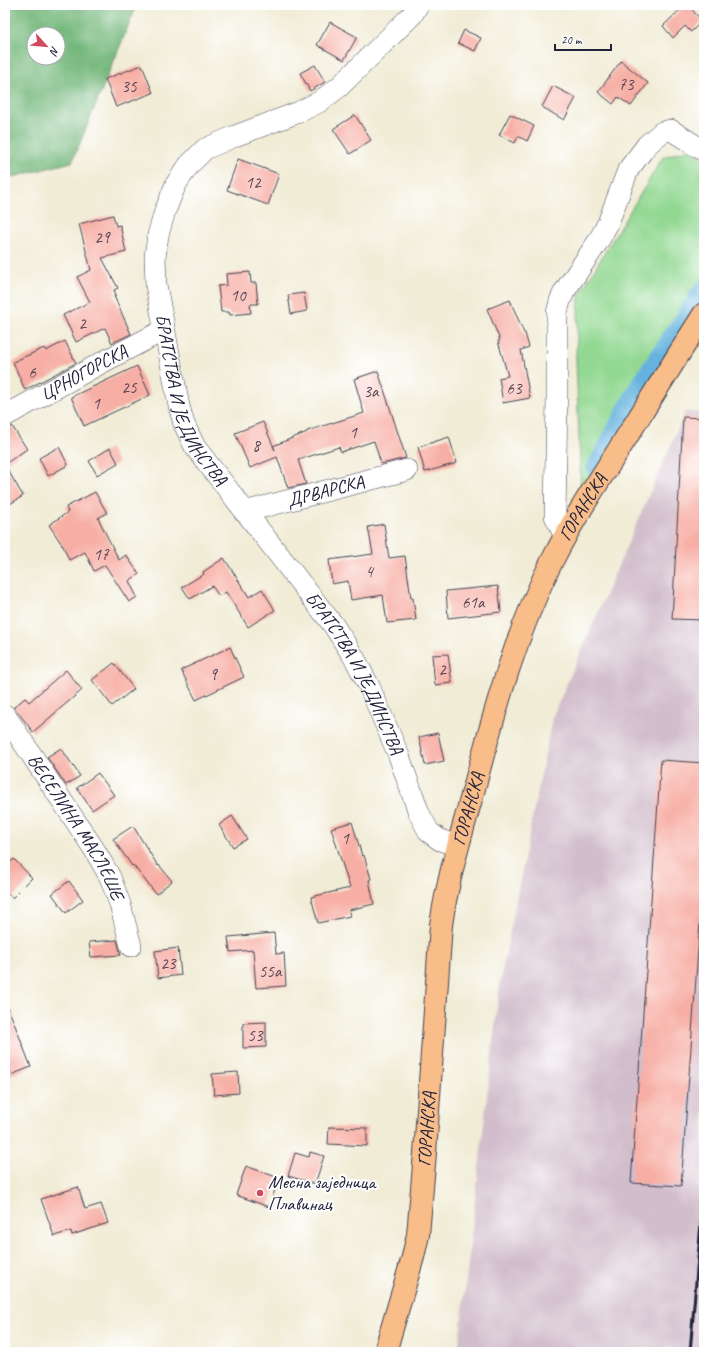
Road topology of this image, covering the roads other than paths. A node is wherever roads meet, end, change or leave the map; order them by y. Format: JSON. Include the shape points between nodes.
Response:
{"nodes":[{"id":1,"x":418,"y":5,"type":"edge"},
{"id":2,"x":704,"y":151,"type":"edge"},
{"id":3,"x":704,"y":314,"type":"edge"},
{"id":4,"x":164,"y":330,"type":"junction"},
{"id":5,"x":5,"y":416,"type":"edge"},
{"id":6,"x":407,"y":470,"type":"dead end"},
{"id":7,"x":244,"y":512,"type":"junction"},
{"id":8,"x":565,"y":537,"type":"junction"},
{"id":9,"x":5,"y":715,"type":"edge"},
{"id":10,"x":458,"y":846,"type":"junction"},
{"id":11,"x":131,"y":946,"type":"dead end"},
{"id":12,"x":385,"y":1352,"type":"edge"}],
"edges":[{"from":1,"to":4,"type":"street","name":"БРАТСТВА И ЈЕДИНСТВА","via":[[412,15],[367,60],[319,102],[205,149],[188,165],[176,184],[158,236],[155,257],[156,286]]},
{"from":2,"to":8,"type":"street","via":[[670,130],[662,132],[647,145],[628,170],[608,223],[560,301],[557,313],[555,516]]},
{"from":3,"to":8,"type":"main road","name":"ГОРАНСКА"},
{"from":4,"to":5,"type":"street","name":"ЦРНОГОРСКА"},
{"from":4,"to":7,"type":"street","name":"БРАТСТВА И ЈЕДИНСТВА","via":[[184,424],[195,447]]},
{"from":6,"to":7,"type":"street","name":"ДРВАРСКА"},
{"from":7,"to":10,"type":"street","name":"БРАТСТВА И ЈЕДИНСТВА","via":[[321,608],[355,659],[386,724],[419,813],[429,832],[440,840]]},
{"from":8,"to":10,"type":"main road","name":"ГОРАНСКА","via":[[531,606],[516,644]]},
{"from":9,"to":11,"type":"street","name":"ВЕСЕЛИНА МАСЛЕШЕ","via":[[110,877]]},
{"from":10,"to":12,"type":"main road","name":"ГОРАНСКА","via":[[441,925],[418,1236]]}]}
